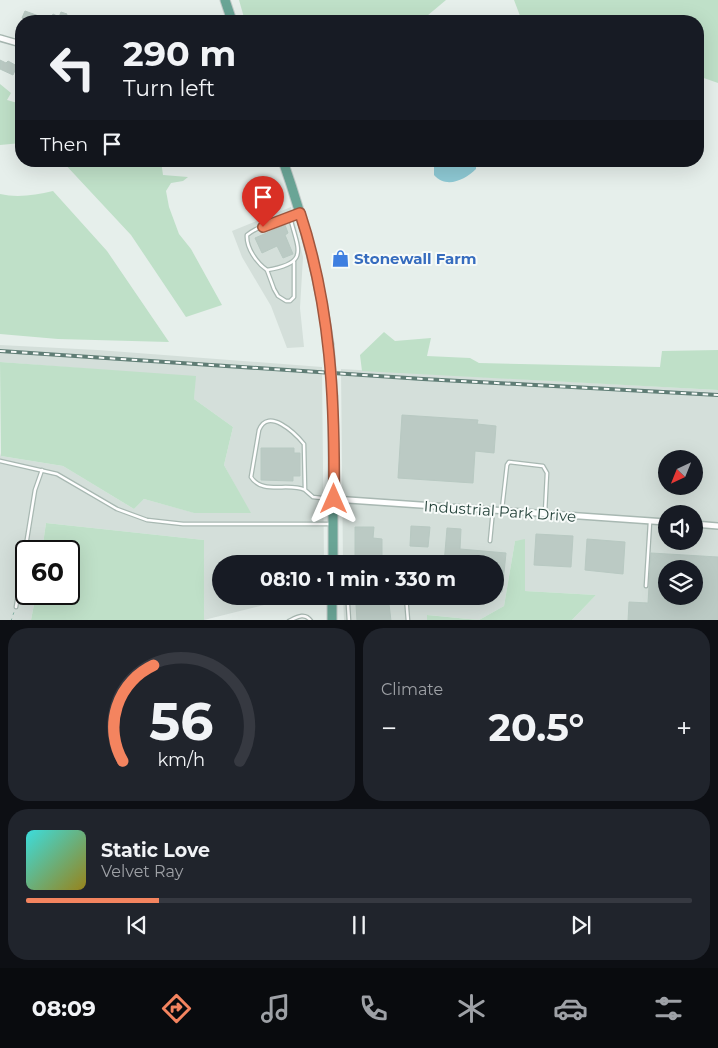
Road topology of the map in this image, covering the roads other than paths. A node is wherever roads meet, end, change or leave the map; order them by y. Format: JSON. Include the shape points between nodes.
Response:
{"nodes":[{"id":1,"x":225,"y":0,"type":"edge"},
{"id":2,"x":230,"y":15,"type":"edge"},
{"id":3,"x":0,"y":38,"type":"edge"},
{"id":4,"x":15,"y":42,"type":"edge"},
{"id":5,"x":285,"y":167,"type":"edge"},
{"id":6,"x":300,"y":213,"type":"junction"},
{"id":7,"x":290,"y":217,"type":"junction"},
{"id":8,"x":294,"y":262,"type":"junction"},
{"id":9,"x":267,"y":270,"type":"junction"},
{"id":10,"x":0,"y":461,"type":"edge"},
{"id":11,"x":42,"y":470,"type":"junction"},
{"id":12,"x":305,"y":490,"type":"junction"},
{"id":13,"x":334,"y":499,"type":"junction"},
{"id":14,"x":493,"y":510,"type":"junction"},
{"id":15,"x":502,"y":511,"type":"junction"},
{"id":16,"x":545,"y":513,"type":"junction"},
{"id":17,"x":650,"y":520,"type":"junction"},
{"id":18,"x":658,"y":521,"type":"edge"},
{"id":19,"x":334,"y":524,"type":"junction"},
{"id":20,"x":703,"y":525,"type":"edge"},
{"id":21,"x":718,"y":526,"type":"edge"},
{"id":22,"x":490,"y":541,"type":"dead end"},
{"id":23,"x":333,"y":555,"type":"edge"},
{"id":24,"x":646,"y":586,"type":"dead end"},
{"id":25,"x":332,"y":605,"type":"edge"},
{"id":26,"x":348,"y":605,"type":"edge"},
{"id":27,"x":407,"y":605,"type":"edge"},
{"id":28,"x":16,"y":607,"type":"road end"},
{"id":29,"x":289,"y":620,"type":"edge"},
{"id":30,"x":311,"y":620,"type":"edge"},
{"id":31,"x":332,"y":620,"type":"edge"},
{"id":32,"x":349,"y":620,"type":"edge"},
{"id":33,"x":408,"y":620,"type":"edge"}],
"edges":[{"from":1,"to":2,"type":"main road"},
{"from":3,"to":4,"type":"street"},
{"from":5,"to":6,"type":"main road"},
{"from":6,"to":7,"type":"lane"},
{"from":6,"to":13,"type":"main road","bridge":true,"via":[[316,270],[329,344]]},
{"from":7,"to":8,"type":"lane","via":[[298,254]]},
{"from":7,"to":9,"type":"lane","via":[[247,235],[255,258]]},
{"from":8,"to":9,"type":"lane"},
{"from":8,"to":9,"type":"lane","via":[[294,297],[290,301],[278,296]]},
{"from":10,"to":11,"type":"lane"},
{"from":11,"to":19,"type":"lane","via":[[57,474],[117,509],[156,521],[183,524]]},
{"from":11,"to":28,"type":"lane","via":[[35,490]]},
{"from":12,"to":12,"type":"lane","via":[[304,444],[282,425],[265,421],[259,430],[251,477],[264,486]]},
{"from":12,"to":13,"type":"lane","via":[[313,497]]},
{"from":13,"to":14,"type":"street","name":"Industrial Park Drive"},
{"from":13,"to":19,"type":"main road"},
{"from":14,"to":15,"type":"street","name":"Industrial Park Drive"},
{"from":14,"to":22,"type":"lane"},
{"from":15,"to":16,"type":"street","name":"Industrial Park Drive"},
{"from":15,"to":16,"type":"lane","via":[[509,462],[545,468]]},
{"from":16,"to":17,"type":"street","name":"Industrial Park Drive"},
{"from":17,"to":18,"type":"street","name":"Industrial Park Drive"},
{"from":17,"to":24,"type":"lane"},
{"from":19,"to":23,"type":"main road"},
{"from":20,"to":21,"type":"street"},
{"from":25,"to":31,"type":"main road"},
{"from":26,"to":32,"type":"lane"},
{"from":27,"to":33,"type":"lane"},
{"from":29,"to":30,"type":"lane","via":[[302,615]]}]}
